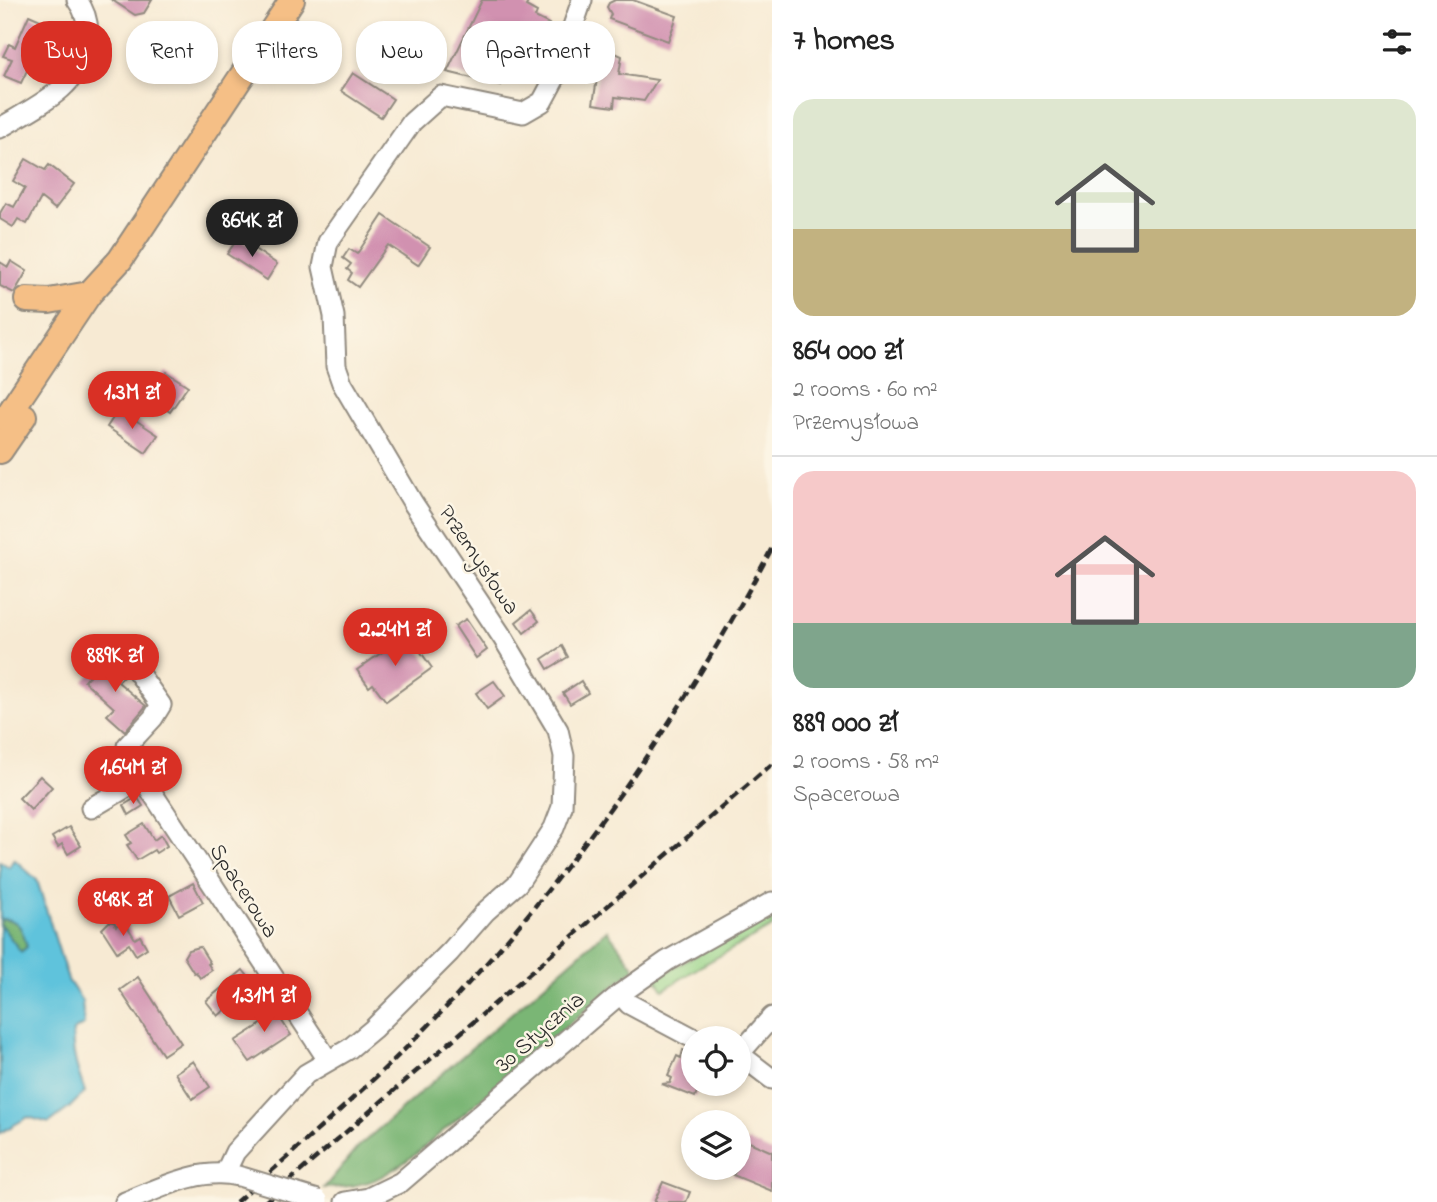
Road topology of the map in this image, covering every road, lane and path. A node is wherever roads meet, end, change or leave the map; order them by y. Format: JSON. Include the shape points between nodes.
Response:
{"nodes":[{"id":1,"x":77,"y":0,"type":"edge"},
{"id":2,"x":292,"y":0,"type":"edge"},
{"id":3,"x":582,"y":0,"type":"edge"},
{"id":4,"x":0,"y":128,"type":"edge"},
{"id":5,"x":120,"y":260,"type":"junction"},
{"id":6,"x":89,"y":294,"type":"junction"},
{"id":7,"x":27,"y":300,"type":"dead end"},
{"id":8,"x":0,"y":427,"type":"edge"},
{"id":9,"x":0,"y":451,"type":"edge"},
{"id":10,"x":125,"y":654,"type":"dead end"},
{"id":11,"x":145,"y":782,"type":"junction"},
{"id":12,"x":91,"y":808,"type":"dead end"},
{"id":13,"x":772,"y":902,"type":"edge"},
{"id":14,"x":620,"y":994,"type":"junction"},
{"id":15,"x":772,"y":1017,"type":"edge"},
{"id":16,"x":681,"y":1032,"type":"edge"},
{"id":17,"x":751,"y":1040,"type":"edge"},
{"id":18,"x":328,"y":1060,"type":"junction"},
{"id":19,"x":751,"y":1062,"type":"edge"},
{"id":20,"x":772,"y":1079,"type":"edge"},
{"id":21,"x":233,"y":1175,"type":"junction"},
{"id":22,"x":327,"y":1201,"type":"edge"},
{"id":23,"x":125,"y":1202,"type":"edge"},
{"id":24,"x":345,"y":1202,"type":"edge"}],
"edges":[{"from":1,"to":4,"type":"street","via":[[89,27],[82,62],[64,86]]},
{"from":2,"to":5,"type":"main road"},
{"from":3,"to":18,"type":"street","name":"Przemysłowa","via":[[556,76],[542,102],[523,113],[441,96],[412,122],[328,242],[323,267],[342,383],[413,503],[534,688],[558,730],[564,756],[562,807],[554,828],[518,883],[373,1028]]},
{"from":5,"to":6,"type":"main road"},
{"from":5,"to":9,"type":"main road","via":[[103,298]]},
{"from":6,"to":7,"type":"main road"},
{"from":6,"to":8,"type":"main road"},
{"from":10,"to":11,"type":"street","name":"Spacerowa","via":[[161,705],[127,746]]},
{"from":11,"to":12,"type":"street","via":[[137,781]]},
{"from":11,"to":18,"type":"street","name":"Spacerowa"},
{"from":13,"to":14,"type":"street","name":"30 Stycznia","via":[[679,954]]},
{"from":14,"to":16,"type":"street","via":[[629,1004]]},
{"from":14,"to":24,"type":"street","name":"30 Stycznia","via":[[401,1182],[368,1198]]},
{"from":15,"to":17,"type":"street"},
{"from":18,"to":21,"type":"street","name":"Przemysłowa","via":[[306,1074],[235,1152]]},
{"from":19,"to":20,"type":"street"},
{"from":21,"to":22,"type":"street","bridge":true},
{"from":21,"to":23,"type":"street","via":[[194,1176]]}]}
